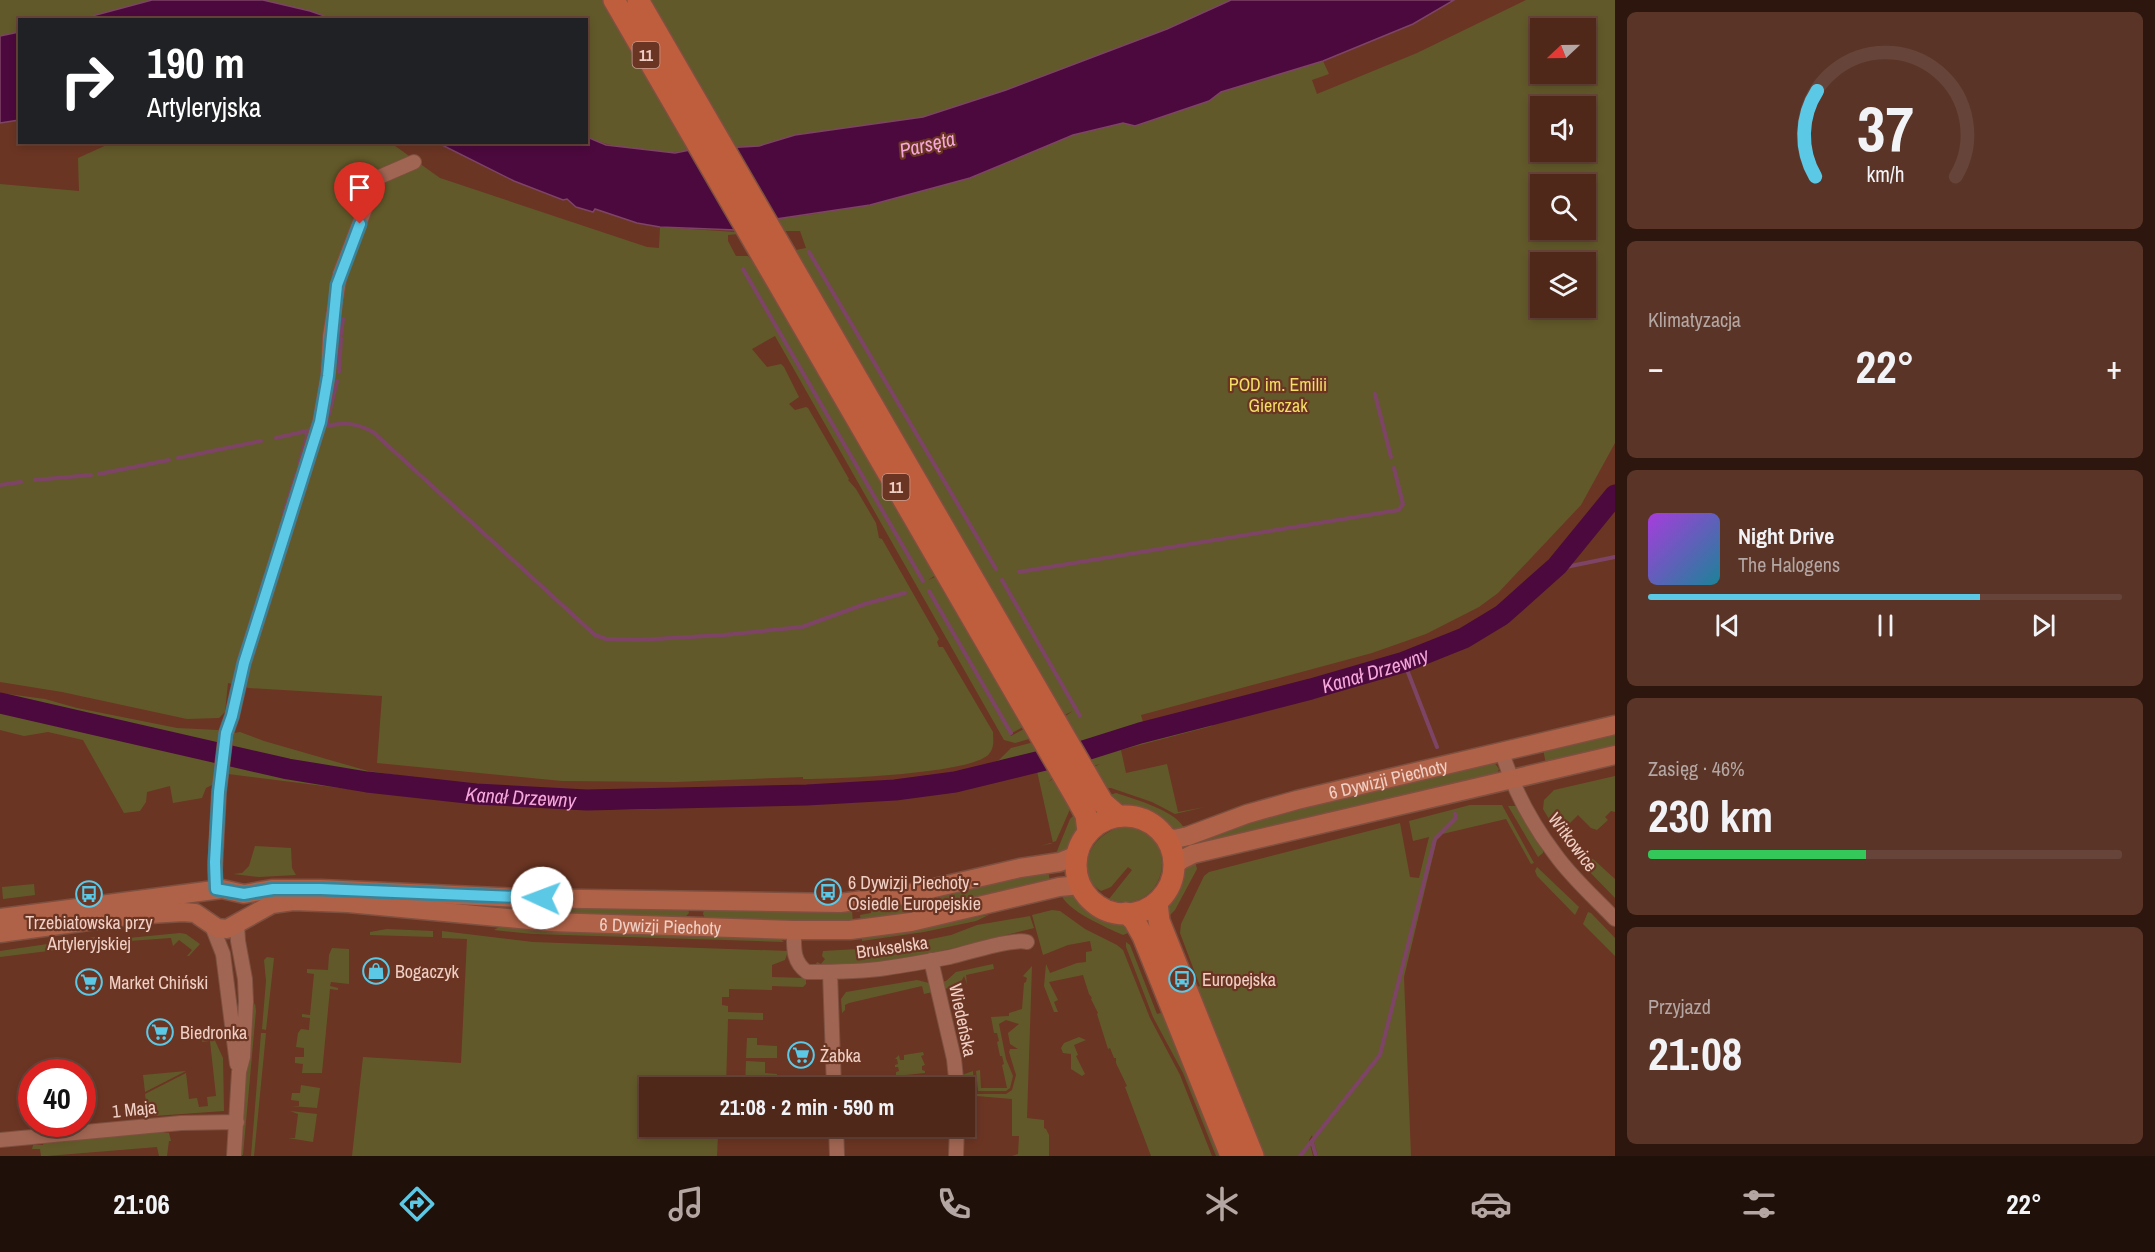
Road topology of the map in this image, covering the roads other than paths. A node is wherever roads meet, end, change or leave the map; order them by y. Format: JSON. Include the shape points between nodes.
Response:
{"nodes":[{"id":1,"x":614,"y":0,"type":"edge"},
{"id":2,"x":638,"y":0,"type":"edge"},
{"id":3,"x":414,"y":162,"type":"dead end"},
{"id":4,"x":1615,"y":725,"type":"edge"},
{"id":5,"x":1502,"y":752,"type":"junction"},
{"id":6,"x":1615,"y":755,"type":"edge"},
{"id":7,"x":1511,"y":779,"type":"junction"},
{"id":8,"x":1118,"y":816,"type":"junction"},
{"id":9,"x":1088,"y":832,"type":"junction"},
{"id":10,"x":1165,"y":837,"type":"junction"},
{"id":11,"x":1077,"y":855,"type":"junction"},
{"id":12,"x":1173,"y":867,"type":"junction"},
{"id":13,"x":1081,"y":885,"type":"junction"},
{"id":14,"x":220,"y":890,"type":"junction"},
{"id":15,"x":697,"y":901,"type":"junction"},
{"id":16,"x":1156,"y":902,"type":"junction"},
{"id":17,"x":1126,"y":913,"type":"junction"},
{"id":18,"x":0,"y":918,"type":"edge"},
{"id":19,"x":1615,"y":919,"type":"edge"},
{"id":20,"x":206,"y":921,"type":"junction"},
{"id":21,"x":238,"y":924,"type":"junction"},
{"id":22,"x":696,"y":926,"type":"junction"},
{"id":23,"x":794,"y":930,"type":"junction"},
{"id":24,"x":0,"y":933,"type":"edge"},
{"id":25,"x":1027,"y":942,"type":"dead end"},
{"id":26,"x":931,"y":960,"type":"junction"},
{"id":27,"x":830,"y":972,"type":"junction"},
{"id":28,"x":239,"y":1072,"type":"junction"},
{"id":29,"x":834,"y":1077,"type":"edge"},
{"id":30,"x":956,"y":1077,"type":"edge"},
{"id":31,"x":237,"y":1122,"type":"junction"},
{"id":32,"x":836,"y":1137,"type":"edge"},
{"id":33,"x":957,"y":1137,"type":"edge"},
{"id":34,"x":0,"y":1140,"type":"edge"},
{"id":35,"x":234,"y":1156,"type":"edge"},
{"id":36,"x":837,"y":1156,"type":"edge"},
{"id":37,"x":956,"y":1156,"type":"edge"},
{"id":38,"x":1231,"y":1156,"type":"edge"},
{"id":39,"x":1253,"y":1156,"type":"edge"}],
"edges":[{"from":1,"to":9,"type":"main road","number":"11","via":[[1086,815]]},
{"from":2,"to":8,"type":"main road","number":"11","via":[[1101,799]]},
{"from":3,"to":14,"type":"street","via":[[377,178],[340,274],[320,422],[244,663],[226,733],[215,862]]},
{"from":4,"to":5,"type":"street","name":"6 Dywizji Piechoty"},
{"from":5,"to":7,"type":"street","name":"Witkowice"},
{"from":5,"to":10,"type":"street","name":"6 Dywizji Piechoty","via":[[1264,808],[1182,838]]},
{"from":6,"to":7,"type":"street","name":"6 Dywizji Piechoty"},
{"from":7,"to":12,"type":"street","name":"6 Dywizji Piechoty","via":[[1193,854]]},
{"from":7,"to":19,"type":"street","name":"Witkowice","via":[[1555,855]]},
{"from":8,"to":9,"type":"main road"},
{"from":8,"to":10,"type":"main road","via":[[1143,819]]},
{"from":9,"to":11,"type":"main road"},
{"from":10,"to":12,"type":"main road","via":[[1172,851]]},
{"from":11,"to":13,"type":"main road"},
{"from":11,"to":15,"type":"street","name":"6 Dywizji Piechoty","via":[[1060,862],[858,902]]},
{"from":12,"to":16,"type":"main road","via":[[1168,886]]},
{"from":13,"to":17,"type":"main road","via":[[1099,906]]},
{"from":13,"to":23,"type":"street","name":"6 Dywizji Piechoty","via":[[884,927]]},
{"from":14,"to":15,"type":"street","name":"6 Dywizji Piechoty","via":[[244,894],[273,889],[321,889]]},
{"from":14,"to":18,"type":"street","name":"6 Dywizji Piechoty"},
{"from":14,"to":20,"type":"street","via":[[205,898]]},
{"from":14,"to":21,"type":"street","via":[[240,902]]},
{"from":15,"to":22,"type":"street"},
{"from":16,"to":17,"type":"main road","via":[[1146,909]]},
{"from":16,"to":39,"type":"main road","via":[[1158,921]]},
{"from":17,"to":38,"type":"main road","via":[[1143,936]]},
{"from":20,"to":21,"type":"street","via":[[227,929]]},
{"from":20,"to":24,"type":"street","via":[[190,912],[133,915]]},
{"from":20,"to":28,"type":"street","via":[[224,954]]},
{"from":21,"to":22,"type":"street","name":"6 Dywizji Piechoty","via":[[272,904],[293,901],[550,922]]},
{"from":21,"to":28,"type":"street","via":[[246,985]]},
{"from":22,"to":23,"type":"street","name":"6 Dywizji Piechoty"},
{"from":23,"to":27,"type":"street","name":"Brukselska","via":[[795,959],[800,966],[807,972]]},
{"from":25,"to":26,"type":"street","name":"Brukselska"},
{"from":26,"to":27,"type":"street","name":"Brukselska"},
{"from":26,"to":30,"type":"street","name":"Wiedeńska"},
{"from":27,"to":29,"type":"street"},
{"from":28,"to":31,"type":"street"},
{"from":31,"to":34,"type":"street","name":"1 Maja","via":[[189,1122]]},
{"from":31,"to":35,"type":"street"},
{"from":32,"to":36,"type":"street"},
{"from":33,"to":37,"type":"street"}]}
